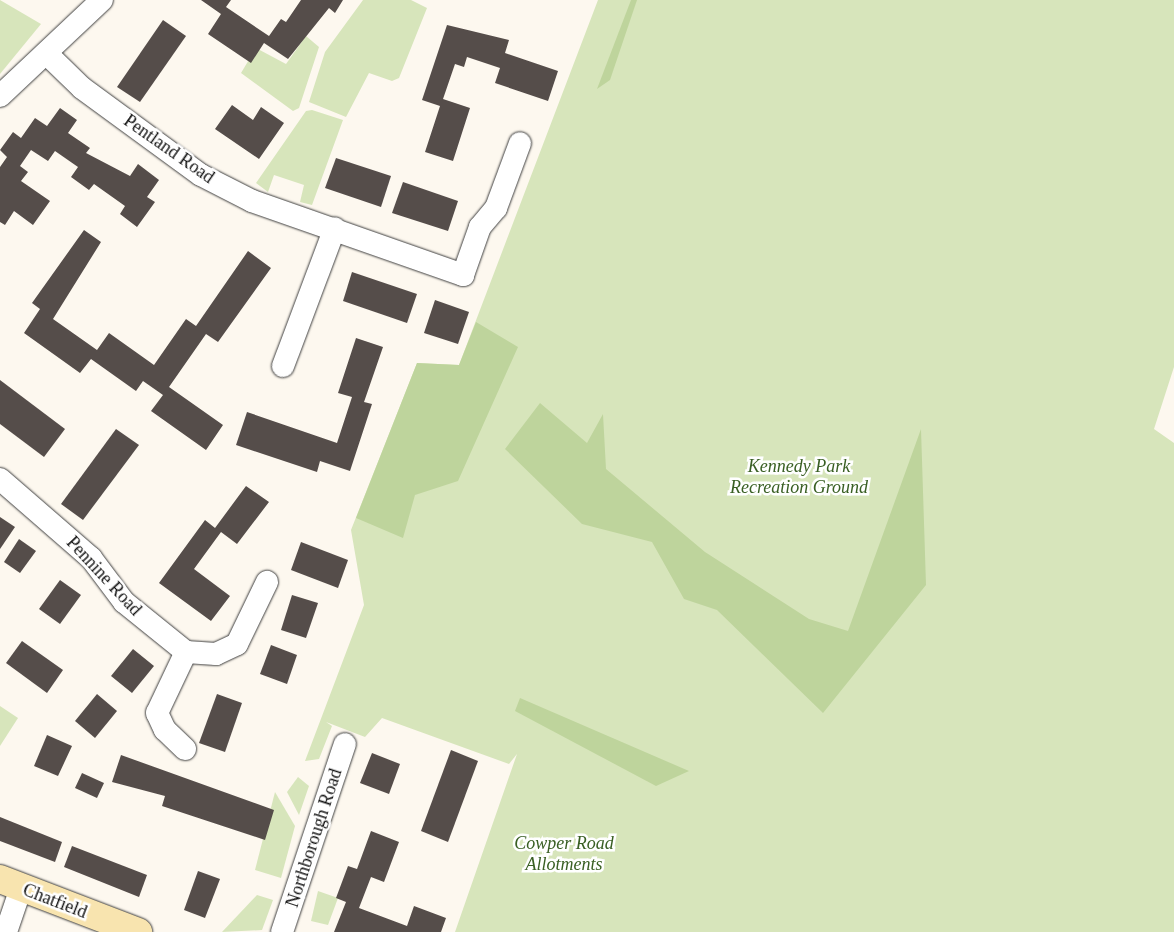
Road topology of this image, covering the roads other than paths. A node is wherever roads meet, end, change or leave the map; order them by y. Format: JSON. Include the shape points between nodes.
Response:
{"nodes":[{"id":1,"x":102,"y":0,"type":"edge"},
{"id":2,"x":47,"y":54,"type":"junction"},
{"id":3,"x":0,"y":96,"type":"edge"},
{"id":4,"x":520,"y":143,"type":"dead end"},
{"id":5,"x":335,"y":228,"type":"junction"},
{"id":6,"x":282,"y":366,"type":"dead end"},
{"id":7,"x":0,"y":479,"type":"edge"},
{"id":8,"x":267,"y":582,"type":"dead end"},
{"id":9,"x":186,"y":652,"type":"junction"},
{"id":10,"x":345,"y":744,"type":"dead end"},
{"id":11,"x":185,"y":749,"type":"dead end"},
{"id":12,"x":10,"y":884,"type":"edge"},
{"id":13,"x":6,"y":932,"type":"edge"},
{"id":14,"x":138,"y":932,"type":"edge"},
{"id":15,"x":282,"y":932,"type":"edge"}],
"edges":[{"from":1,"to":2,"type":"street"},
{"from":2,"to":3,"type":"street"},
{"from":2,"to":5,"type":"street","name":"Pentland Road","via":[[82,88],[201,175],[252,200]]},
{"from":4,"to":5,"type":"street","name":"Pentland Road","via":[[496,208],[480,227],[463,275]]},
{"from":5,"to":6,"type":"street"},
{"from":7,"to":9,"type":"street","name":"Pennine Road","via":[[91,558],[124,602]]},
{"from":8,"to":9,"type":"street","via":[[237,644],[216,654]]},
{"from":9,"to":11,"type":"street","via":[[157,712],[165,730]]},
{"from":10,"to":15,"type":"street","name":"Northborough Road"},
{"from":12,"to":13,"type":"street"},
{"from":12,"to":14,"type":"street","name":"Chatfield"}]}
